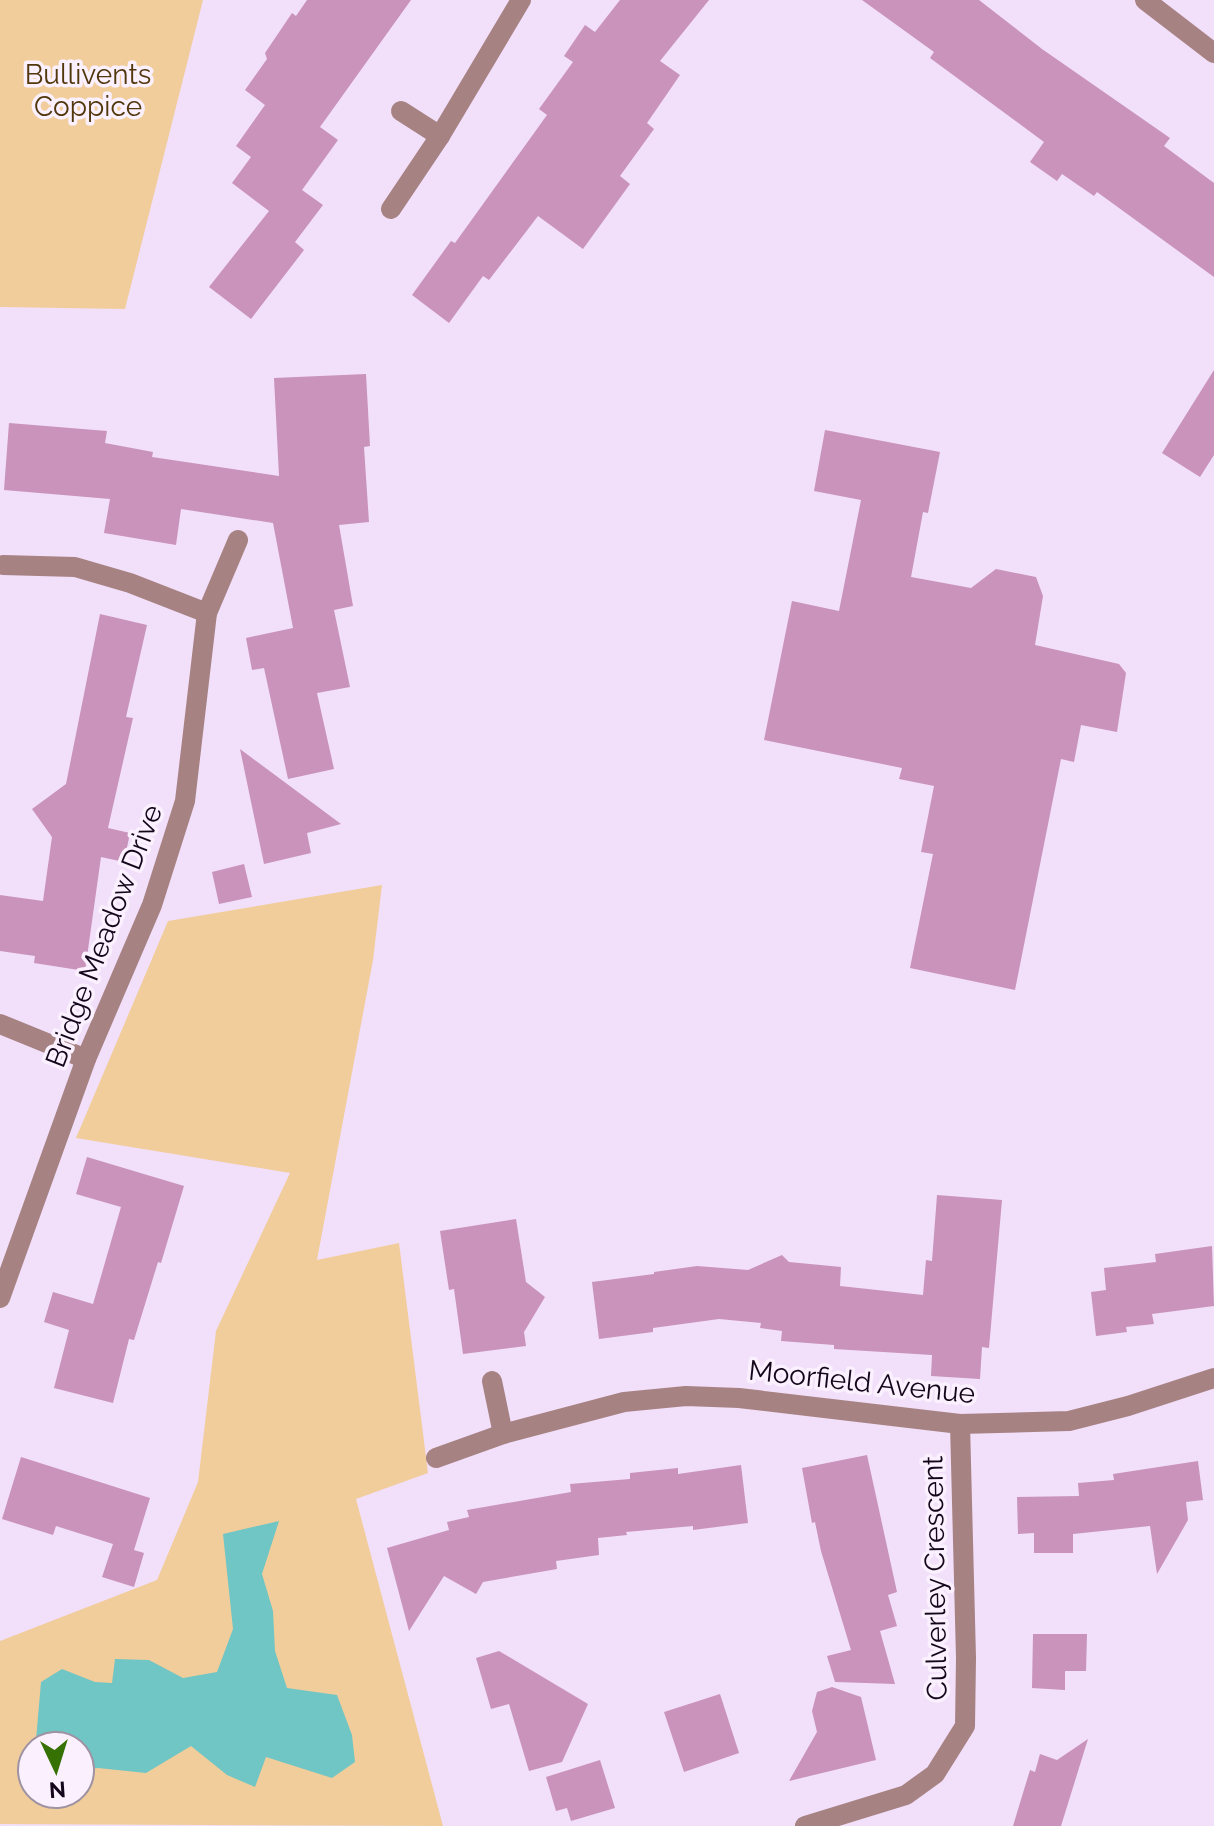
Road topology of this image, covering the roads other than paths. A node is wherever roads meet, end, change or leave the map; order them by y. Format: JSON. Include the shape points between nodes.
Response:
{"nodes":[{"id":1,"x":521,"y":0,"type":"edge"},
{"id":2,"x":1145,"y":0,"type":"edge"},
{"id":3,"x":1214,"y":53,"type":"edge"},
{"id":4,"x":401,"y":111,"type":"dead end"},
{"id":5,"x":440,"y":136,"type":"junction"},
{"id":6,"x":391,"y":209,"type":"dead end"},
{"id":7,"x":238,"y":540,"type":"dead end"},
{"id":8,"x":3,"y":565,"type":"dead end"},
{"id":9,"x":207,"y":613,"type":"junction"},
{"id":10,"x":0,"y":1024,"type":"edge"},
{"id":11,"x":86,"y":1059,"type":"junction"},
{"id":12,"x":0,"y":1298,"type":"edge"},
{"id":13,"x":1214,"y":1378,"type":"edge"},
{"id":14,"x":492,"y":1381,"type":"dead end"},
{"id":15,"x":960,"y":1424,"type":"junction"},
{"id":16,"x":503,"y":1434,"type":"junction"},
{"id":17,"x":436,"y":1458,"type":"dead end"},
{"id":18,"x":805,"y":1826,"type":"edge"}],
"edges":[{"from":1,"to":5,"type":"street"},
{"from":2,"to":3,"type":"street"},
{"from":4,"to":5,"type":"street"},
{"from":5,"to":6,"type":"street"},
{"from":7,"to":9,"type":"street","name":"Bridge Meadow Drive"},
{"from":8,"to":9,"type":"street","via":[[75,567]]},
{"from":9,"to":11,"type":"street","name":"Bridge Meadow Drive","via":[[185,801],[152,905]]},
{"from":10,"to":11,"type":"street"},
{"from":11,"to":12,"type":"street","name":"Bridge Meadow Drive"},
{"from":13,"to":15,"type":"street","name":"Moorfield Avenue","via":[[1069,1421]]},
{"from":14,"to":16,"type":"street"},
{"from":15,"to":16,"type":"street","name":"Moorfield Avenue","via":[[686,1396],[624,1402]]},
{"from":15,"to":18,"type":"street","name":"Culverley Crescent","via":[[965,1726],[935,1774],[906,1795]]},
{"from":16,"to":17,"type":"street","name":"Moorfield Avenue"}]}
